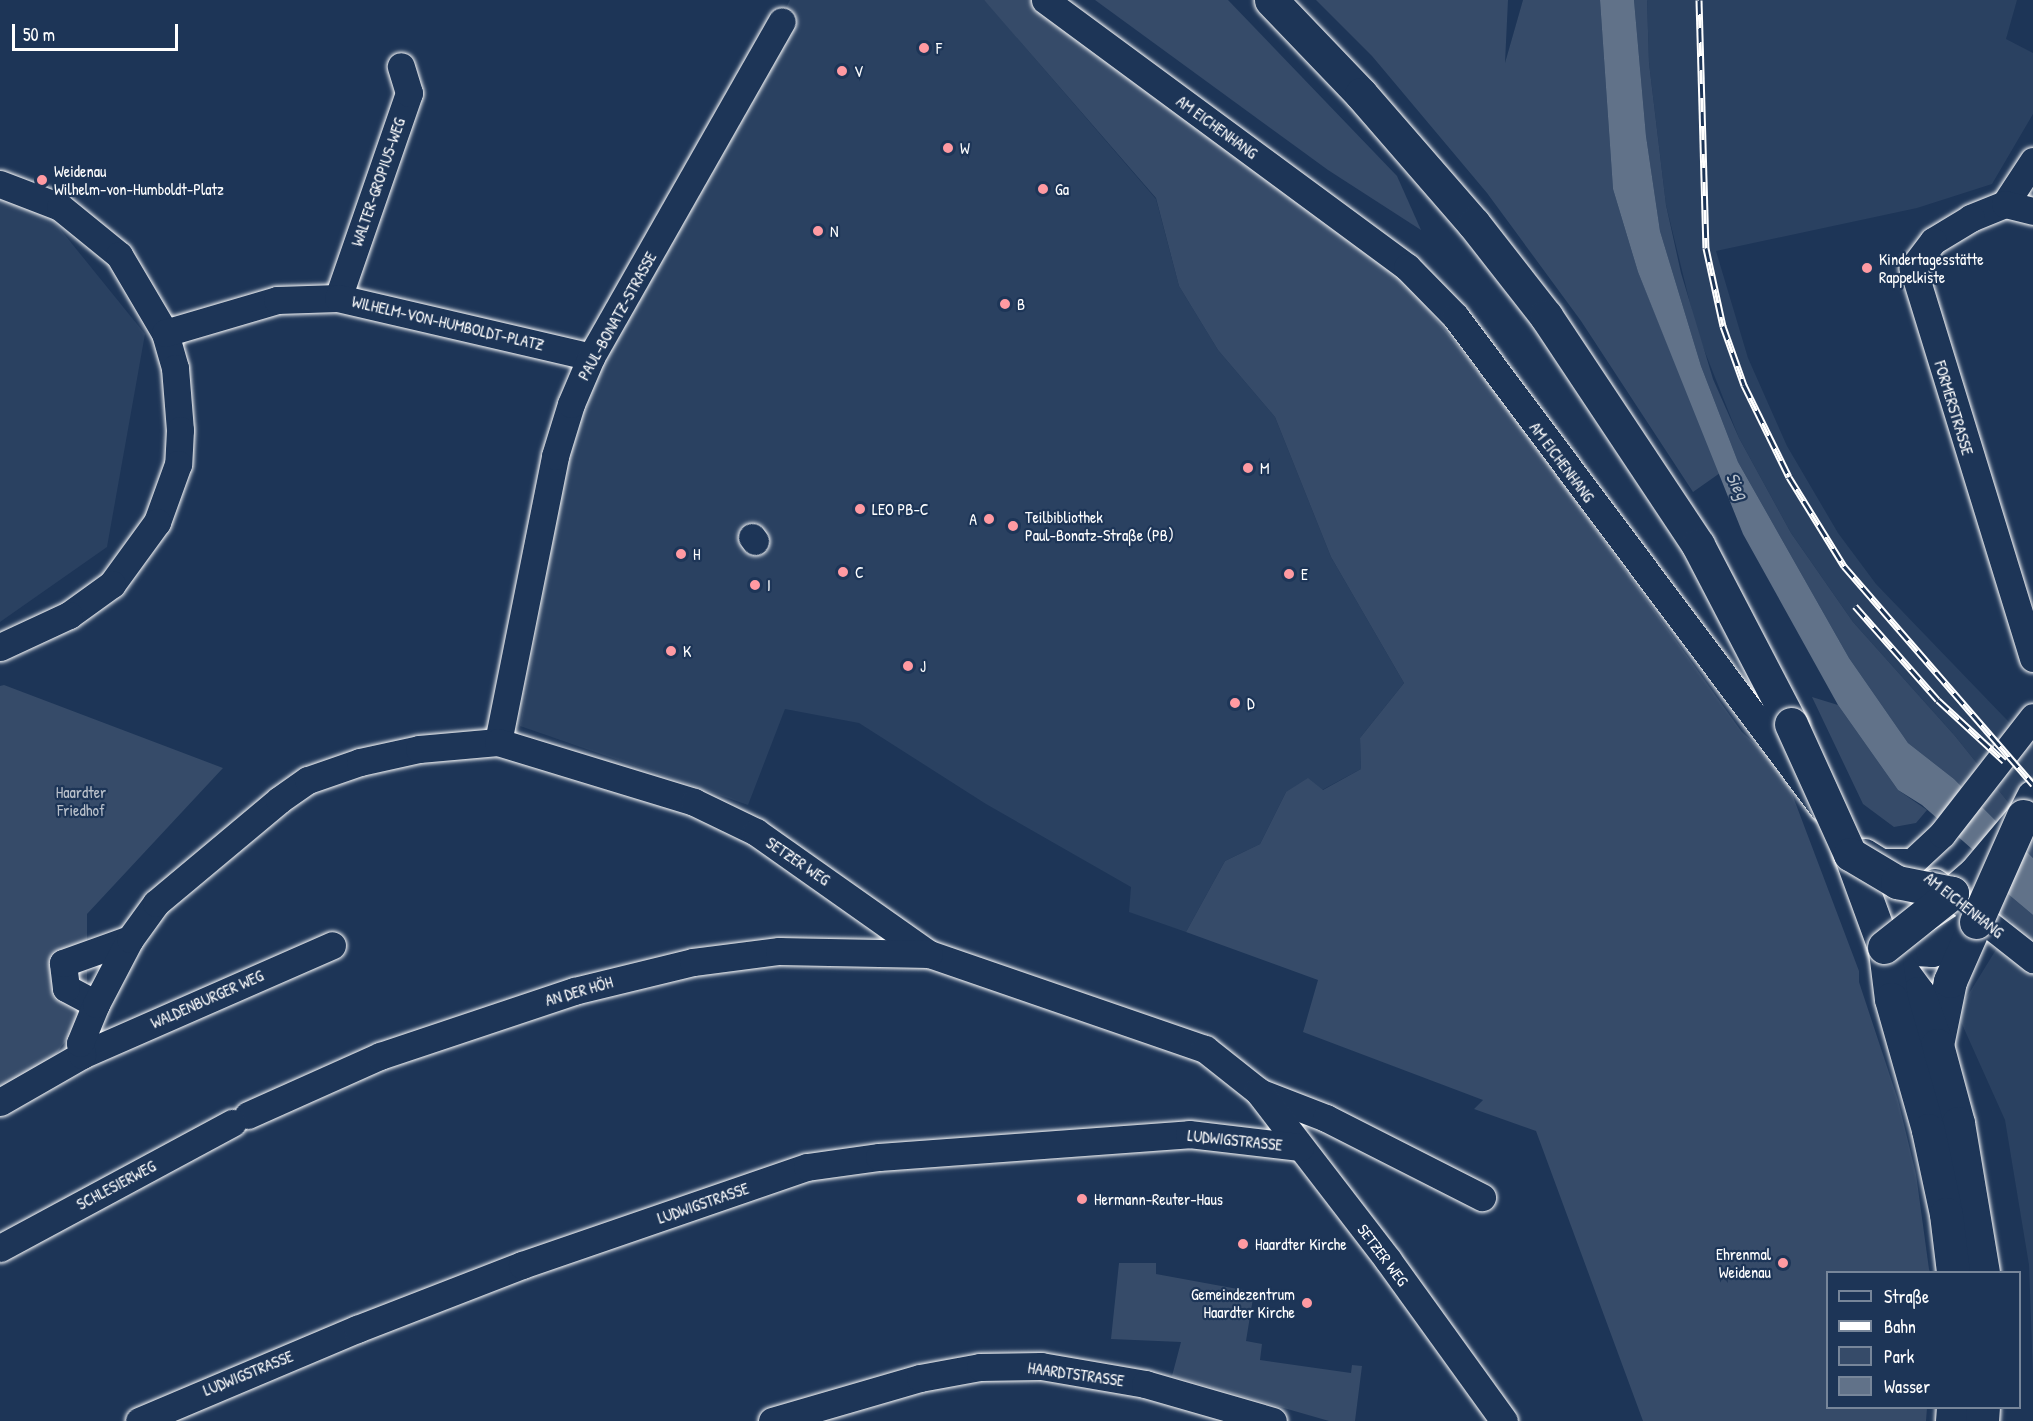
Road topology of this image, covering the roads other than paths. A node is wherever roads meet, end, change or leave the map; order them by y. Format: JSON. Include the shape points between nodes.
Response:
{"nodes":[{"id":1,"x":1045,"y":0,"type":"edge"},
{"id":2,"x":1271,"y":0,"type":"edge"},
{"id":3,"x":782,"y":21,"type":"dead end"},
{"id":4,"x":400,"y":66,"type":"dead end"},
{"id":5,"x":2033,"y":161,"type":"edge"},
{"id":6,"x":0,"y":184,"type":"edge"},
{"id":7,"x":2005,"y":204,"type":"junction"},
{"id":8,"x":2033,"y":211,"type":"edge"},
{"id":9,"x":338,"y":298,"type":"junction"},
{"id":10,"x":165,"y":333,"type":"junction"},
{"id":11,"x":591,"y":357,"type":"junction"},
{"id":12,"x":0,"y":647,"type":"edge"},
{"id":13,"x":2033,"y":658,"type":"edge"},
{"id":14,"x":2033,"y":717,"type":"edge"},
{"id":15,"x":498,"y":742,"type":"junction"},
{"id":16,"x":2028,"y":806,"type":"edge"},
{"id":17,"x":1850,"y":854,"type":"junction"},
{"id":18,"x":1912,"y":862,"type":"junction"},
{"id":19,"x":1952,"y":893,"type":"junction"},
{"id":20,"x":1976,"y":922,"type":"junction"},
{"id":21,"x":130,"y":939,"type":"junction"},
{"id":22,"x":332,"y":945,"type":"dead end"},
{"id":23,"x":1884,"y":946,"type":"junction"},
{"id":24,"x":929,"y":954,"type":"junction"},
{"id":25,"x":2033,"y":959,"type":"edge"},
{"id":26,"x":96,"y":1004,"type":"junction"},
{"id":27,"x":1937,"y":1045,"type":"junction"},
{"id":28,"x":82,"y":1055,"type":"junction"},
{"id":29,"x":1258,"y":1091,"type":"junction"},
{"id":30,"x":0,"y":1102,"type":"edge"},
{"id":31,"x":240,"y":1119,"type":"joint"},
{"id":32,"x":1300,"y":1148,"type":"junction"},
{"id":33,"x":1482,"y":1197,"type":"dead end"},
{"id":34,"x":0,"y":1248,"type":"edge"},
{"id":35,"x":1953,"y":1271,"type":"edge"},
{"id":36,"x":1983,"y":1271,"type":"edge"},
{"id":37,"x":139,"y":1421,"type":"edge"},
{"id":38,"x":772,"y":1421,"type":"edge"},
{"id":39,"x":1273,"y":1421,"type":"edge"},
{"id":40,"x":1504,"y":1421,"type":"edge"}],
"edges":[{"from":1,"to":18,"type":"street","name":"AM EICHENHANG","via":[[1407,267],[1455,316],[1810,795],[1872,858],[1892,864]]},
{"from":2,"to":17,"type":"main road","bridge":true,"via":[[1361,94],[1474,224],[1546,316],[1692,536],[1738,619]]},
{"from":3,"to":11,"type":"street","name":"PAUL-BONATZ-STRASSE"},
{"from":4,"to":9,"type":"street","name":"WALTER-GROPIUS-WEG","via":[[409,93]]},
{"from":5,"to":7,"type":"street"},
{"from":6,"to":10,"type":"street","via":[[60,207],[119,255]]},
{"from":7,"to":8,"type":"street"},
{"from":7,"to":13,"type":"street","name":"FORMERSTRASSE","via":[[1971,218],[1933,241],[1913,268]]},
{"from":9,"to":10,"type":"street","name":"WILHELM-VON-HUMBOLDT-PLATZ","via":[[277,300]]},
{"from":9,"to":11,"type":"street","name":"WILHELM-VON-HUMBOLDT-PLATZ"},
{"from":10,"to":12,"type":"street","via":[[175,368],[180,430],[178,464],[157,522],[112,584],[69,615]]},
{"from":11,"to":15,"type":"street","name":"PAUL-BONATZ-STRASSE","via":[[555,456]]},
{"from":14,"to":18,"type":"street","via":[[1942,834]]},
{"from":15,"to":21,"type":"street","name":"SETZER WEG","via":[[419,749],[360,762],[308,780],[225,842],[156,903]]},
{"from":15,"to":24,"type":"street","name":"SETZER WEG","via":[[694,802],[756,832]]},
{"from":16,"to":19,"type":"main road","bridge":true,"via":[[1975,873]]},
{"from":16,"to":20,"type":"main road","bridge":true},
{"from":17,"to":19,"type":"main road","bridge":true,"via":[[1897,882]]},
{"from":17,"to":23,"type":"main road"},
{"from":18,"to":25,"type":"street","name":"AM EICHENHANG"},
{"from":19,"to":23,"type":"main road","bridge":true},
{"from":20,"to":23,"type":"main road","via":[[1932,950]]},
{"from":20,"to":27,"type":"main road","via":[[1950,981]]},
{"from":21,"to":26,"type":"street"},
{"from":21,"to":26,"type":"street","via":[[63,963],[66,988]]},
{"from":22,"to":28,"type":"street","name":"WALDENBURGER WEG"},
{"from":23,"to":27,"type":"main road","via":[[1918,993]]},
{"from":23,"to":35,"type":"main road","via":[[1891,999],[1928,1130],[1946,1214]]},
{"from":24,"to":29,"type":"street","name":"SETZER WEG","via":[[1205,1049]]},
{"from":24,"to":31,"type":"street","name":"AN DER HÖH","via":[[779,951],[693,962],[574,991],[380,1056]]},
{"from":26,"to":28,"type":"street","via":[[80,1043]]},
{"from":27,"to":36,"type":"main road","via":[[1958,1124]]},
{"from":28,"to":30,"type":"street","name":"WALDENBURGER WEG"},
{"from":29,"to":32,"type":"street","name":"SETZER WEG"},
{"from":29,"to":33,"type":"street","name":"SETZER WEG","via":[[1326,1118]]},
{"from":31,"to":34,"type":"street","name":"SCHLESIERWEG"},
{"from":32,"to":37,"type":"street","name":"LUDWIGSTRASSE","via":[[1189,1134],[879,1157],[807,1167],[522,1265]]},
{"from":32,"to":40,"type":"street","name":"SETZER WEG","via":[[1388,1260]]},
{"from":38,"to":39,"type":"street","name":"HAARDTSTRASSE","via":[[920,1378],[980,1366],[1041,1366],[1145,1384]]}]}
